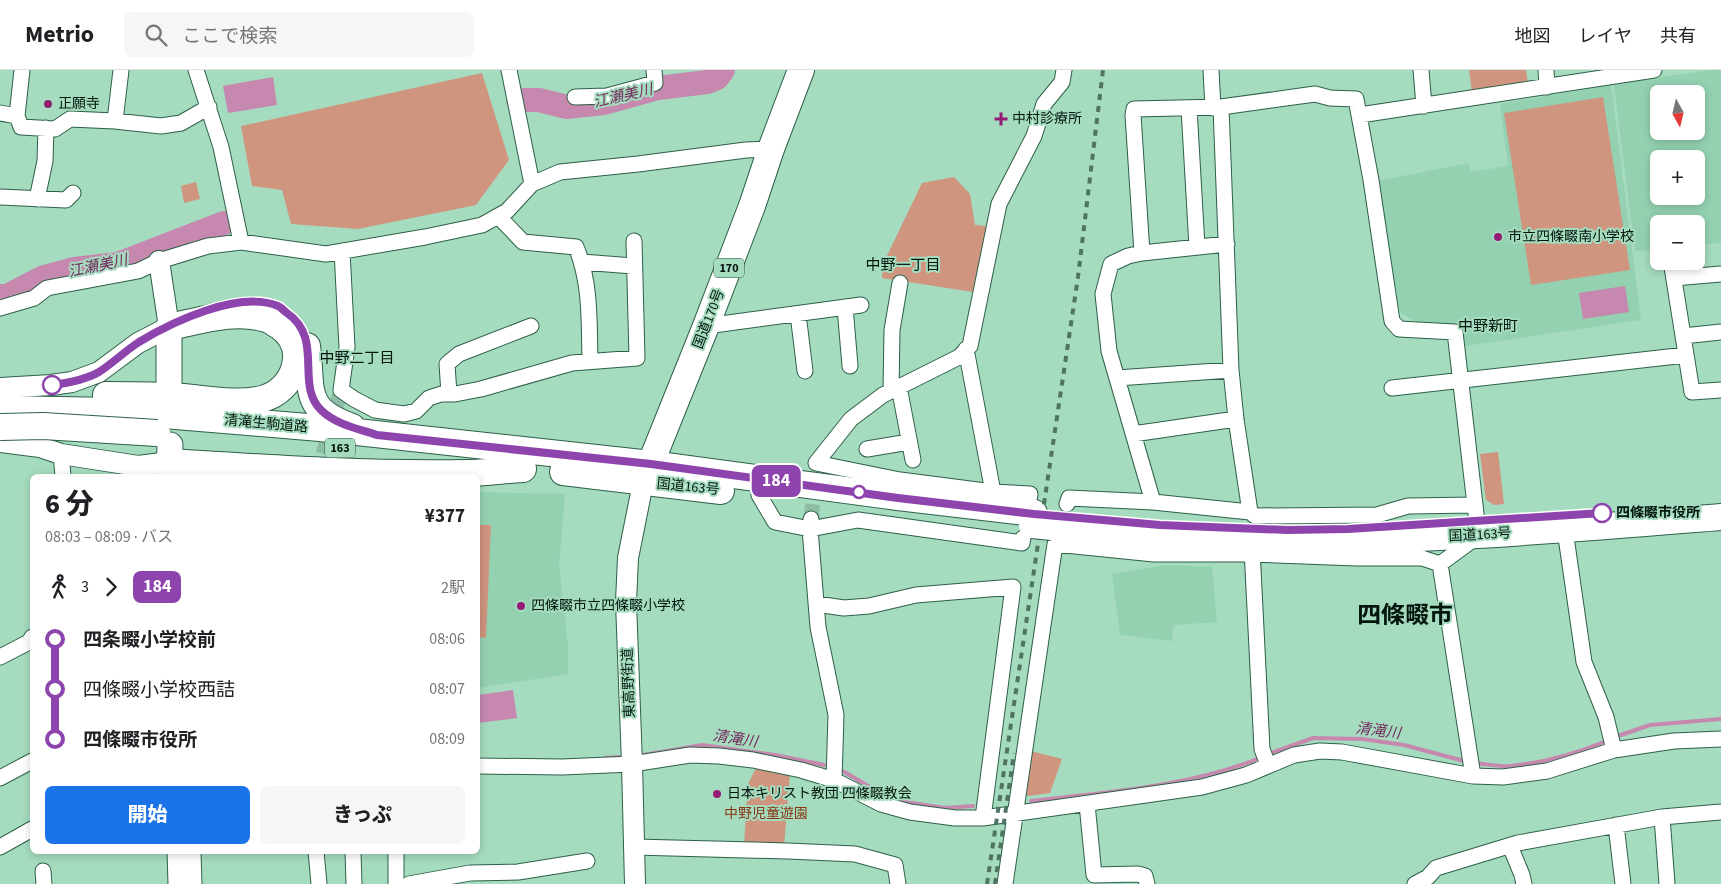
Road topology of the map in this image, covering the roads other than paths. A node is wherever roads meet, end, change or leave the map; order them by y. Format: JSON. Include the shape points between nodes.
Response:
{"nodes":[{"id":1,"x":22,"y":70,"type":"edge"},
{"id":2,"x":121,"y":70,"type":"edge"},
{"id":3,"x":196,"y":70,"type":"edge"},
{"id":4,"x":509,"y":70,"type":"edge"},
{"id":5,"x":654,"y":70,"type":"edge"},
{"id":6,"x":802,"y":70,"type":"edge"},
{"id":7,"x":1064,"y":70,"type":"edge"},
{"id":8,"x":1211,"y":70,"type":"edge"},
{"id":9,"x":1420,"y":70,"type":"edge"},
{"id":10,"x":1546,"y":70,"type":"edge"},
{"id":11,"x":1649,"y":70,"type":"edge"},
{"id":12,"x":1587,"y":75,"type":"edge"},
{"id":13,"x":1547,"y":87,"type":"junction"},
{"id":14,"x":575,"y":97,"type":"dead end"},
{"id":15,"x":1424,"y":106,"type":"junction"},
{"id":16,"x":209,"y":107,"type":"junction"},
{"id":17,"x":1217,"y":107,"type":"junction"},
{"id":18,"x":1189,"y":108,"type":"junction"},
{"id":19,"x":0,"y":113,"type":"edge"},
{"id":20,"x":1360,"y":115,"type":"junction"},
{"id":21,"x":17,"y":116,"type":"junction"},
{"id":22,"x":115,"y":121,"type":"junction"},
{"id":23,"x":46,"y":128,"type":"junction"},
{"id":24,"x":771,"y":149,"type":"junction"},
{"id":25,"x":532,"y":184,"type":"junction"},
{"id":26,"x":73,"y":193,"type":"dead end"},
{"id":27,"x":0,"y":197,"type":"edge"},
{"id":28,"x":37,"y":199,"type":"junction"},
{"id":29,"x":498,"y":216,"type":"junction"},
{"id":30,"x":634,"y":241,"type":"dead end"},
{"id":31,"x":241,"y":242,"type":"junction"},
{"id":32,"x":1227,"y":244,"type":"junction"},
{"id":33,"x":1197,"y":247,"type":"junction"},
{"id":34,"x":342,"y":251,"type":"junction"},
{"id":35,"x":1142,"y":253,"type":"junction"},
{"id":36,"x":159,"y":261,"type":"junction"},
{"id":37,"x":582,"y":262,"type":"junction"},
{"id":38,"x":633,"y":266,"type":"junction"},
{"id":39,"x":1673,"y":270,"type":"edge"},
{"id":40,"x":1721,"y":274,"type":"edge"},
{"id":41,"x":1674,"y":278,"type":"junction"},
{"id":42,"x":900,"y":283,"type":"dead end"},
{"id":43,"x":861,"y":305,"type":"dead end"},
{"id":44,"x":845,"y":307,"type":"junction"},
{"id":45,"x":0,"y":308,"type":"edge"},
{"id":46,"x":798,"y":314,"type":"junction"},
{"id":47,"x":531,"y":326,"type":"dead end"},
{"id":48,"x":706,"y":326,"type":"junction"},
{"id":49,"x":168,"y":327,"type":"junction"},
{"id":50,"x":1721,"y":332,"type":"edge"},
{"id":51,"x":1683,"y":336,"type":"junction"},
{"id":52,"x":966,"y":349,"type":"junction"},
{"id":53,"x":1686,"y":355,"type":"junction"},
{"id":54,"x":590,"y":361,"type":"junction"},
{"id":55,"x":850,"y":366,"type":"dead end"},
{"id":56,"x":805,"y":370,"type":"dead end"},
{"id":57,"x":1231,"y":370,"type":"junction"},
{"id":58,"x":1117,"y":378,"type":"junction"},
{"id":59,"x":1461,"y":380,"type":"junction"},
{"id":60,"x":0,"y":388,"type":"edge"},
{"id":61,"x":1392,"y":388,"type":"dead end"},
{"id":62,"x":895,"y":389,"type":"junction"},
{"id":63,"x":1721,"y":390,"type":"edge"},
{"id":64,"x":449,"y":394,"type":"junction"},
{"id":65,"x":0,"y":402,"type":"edge"},
{"id":66,"x":0,"y":409,"type":"edge"},
{"id":67,"x":1236,"y":419,"type":"junction"},
{"id":68,"x":0,"y":422,"type":"edge"},
{"id":69,"x":164,"y":431,"type":"edge"},
{"id":70,"x":1133,"y":434,"type":"junction"},
{"id":71,"x":377,"y":435,"type":"junction"},
{"id":72,"x":2,"y":439,"type":"edge"},
{"id":73,"x":909,"y":442,"type":"junction"},
{"id":74,"x":867,"y":450,"type":"dead end"},
{"id":75,"x":61,"y":454,"type":"junction"},
{"id":76,"x":912,"y":460,"type":"dead end"},
{"id":77,"x":523,"y":469,"type":"junction"},
{"id":78,"x":647,"y":473,"type":"junction"},
{"id":79,"x":63,"y":474,"type":"edge"},
{"id":80,"x":395,"y":474,"type":"edge"},
{"id":81,"x":444,"y":474,"type":"edge"},
{"id":82,"x":899,"y":489,"type":"junction"},
{"id":83,"x":993,"y":492,"type":"junction"},
{"id":84,"x":759,"y":495,"type":"junction"},
{"id":85,"x":1153,"y":502,"type":"junction"},
{"id":86,"x":1721,"y":505,"type":"edge"},
{"id":87,"x":1253,"y":516,"type":"junction"},
{"id":88,"x":1721,"y":518,"type":"edge"},
{"id":89,"x":1477,"y":521,"type":"junction"},
{"id":90,"x":1045,"y":523,"type":"junction"},
{"id":91,"x":811,"y":524,"type":"junction"},
{"id":92,"x":1565,"y":530,"type":"junction"},
{"id":93,"x":1252,"y":552,"type":"junction"},
{"id":94,"x":1440,"y":564,"type":"junction"},
{"id":95,"x":816,"y":604,"type":"junction"},
{"id":96,"x":30,"y":640,"type":"edge"},
{"id":97,"x":0,"y":657,"type":"edge"},
{"id":98,"x":1721,"y":739,"type":"edge"},
{"id":99,"x":1612,"y":744,"type":"junction"},
{"id":100,"x":1266,"y":758,"type":"junction"},
{"id":101,"x":30,"y":762,"type":"edge"},
{"id":102,"x":632,"y":764,"type":"junction"},
{"id":103,"x":480,"y":766,"type":"edge"},
{"id":104,"x":1472,"y":768,"type":"junction"},
{"id":105,"x":0,"y":778,"type":"edge"},
{"id":106,"x":834,"y":780,"type":"junction"},
{"id":107,"x":1088,"y":804,"type":"junction"},
{"id":108,"x":1721,"y":812,"type":"edge"},
{"id":109,"x":1015,"y":814,"type":"junction"},
{"id":110,"x":1662,"y":817,"type":"junction"},
{"id":111,"x":983,"y":818,"type":"junction"},
{"id":112,"x":1616,"y":825,"type":"junction"},
{"id":113,"x":30,"y":830,"type":"edge"},
{"id":114,"x":1510,"y":846,"type":"junction"},
{"id":115,"x":0,"y":847,"type":"edge"},
{"id":116,"x":634,"y":847,"type":"junction"},
{"id":117,"x":170,"y":854,"type":"edge"},
{"id":118,"x":180,"y":854,"type":"edge"},
{"id":119,"x":193,"y":854,"type":"edge"},
{"id":120,"x":316,"y":854,"type":"edge"},
{"id":121,"x":353,"y":854,"type":"edge"},
{"id":122,"x":396,"y":854,"type":"edge"},
{"id":123,"x":587,"y":861,"type":"dead end"},
{"id":124,"x":1094,"y":879,"type":"edge"},
{"id":125,"x":429,"y":882,"type":"edge"},
{"id":126,"x":172,"y":884,"type":"edge"},
{"id":127,"x":181,"y":884,"type":"edge"},
{"id":128,"x":194,"y":884,"type":"edge"},
{"id":129,"x":319,"y":884,"type":"edge"},
{"id":130,"x":354,"y":884,"type":"edge"},
{"id":131,"x":396,"y":884,"type":"edge"},
{"id":132,"x":408,"y":884,"type":"edge"},
{"id":133,"x":635,"y":884,"type":"edge"},
{"id":134,"x":898,"y":884,"type":"edge"},
{"id":135,"x":1005,"y":884,"type":"edge"},
{"id":136,"x":1147,"y":884,"type":"edge"},
{"id":137,"x":1415,"y":884,"type":"edge"},
{"id":138,"x":1524,"y":884,"type":"edge"},
{"id":139,"x":1623,"y":884,"type":"edge"},
{"id":140,"x":1667,"y":884,"type":"edge"}],
"edges":[{"from":1,"to":21,"type":"street"},
{"from":2,"to":22,"type":"street"},
{"from":3,"to":16,"type":"street"},
{"from":4,"to":25,"type":"street"},
{"from":5,"to":14,"type":"street","via":[[655,83],[607,96]]},
{"from":6,"to":24,"type":"highway","name":"国道170号","number":"170"},
{"from":7,"to":52,"type":"street","via":[[1062,82],[1044,104],[1034,136],[999,204],[970,346]]},
{"from":8,"to":17,"type":"street"},
{"from":9,"to":15,"type":"street"},
{"from":10,"to":13,"type":"street"},
{"from":11,"to":12,"type":"street"},
{"from":12,"to":13,"type":"street"},
{"from":13,"to":15,"type":"street"},
{"from":15,"to":20,"type":"street"},
{"from":16,"to":22,"type":"street","via":[[182,123],[161,126]]},
{"from":16,"to":31,"type":"street","via":[[222,147]]},
{"from":17,"to":18,"type":"street"},
{"from":17,"to":20,"type":"street","via":[[1315,94],[1356,99]]},
{"from":17,"to":32,"type":"street"},
{"from":18,"to":33,"type":"street"},
{"from":18,"to":35,"type":"street","via":[[1134,109]]},
{"from":19,"to":21,"type":"street"},
{"from":20,"to":59,"type":"street","via":[[1392,321],[1399,329],[1455,332]]},
{"from":21,"to":23,"type":"street","via":[[21,127]]},
{"from":22,"to":23,"type":"street","via":[[70,119],[55,129]]},
{"from":23,"to":28,"type":"street","via":[[45,161]]},
{"from":24,"to":25,"type":"street","via":[[560,172]]},
{"from":24,"to":48,"type":"highway","name":"国道170号","number":"170"},
{"from":25,"to":29,"type":"street","via":[[507,211]]},
{"from":26,"to":28,"type":"street","via":[[66,200]]},
{"from":27,"to":28,"type":"street"},
{"from":29,"to":34,"type":"street","via":[[482,225]]},
{"from":29,"to":37,"type":"street","via":[[523,242],[576,247]]},
{"from":30,"to":38,"type":"street"},
{"from":31,"to":34,"type":"street","via":[[326,254]]},
{"from":31,"to":36,"type":"street","via":[[208,246]]},
{"from":32,"to":33,"type":"street"},
{"from":32,"to":57,"type":"street"},
{"from":33,"to":35,"type":"street"},
{"from":34,"to":64,"type":"street","via":[[347,348],[341,390],[375,410],[404,414],[416,411],[429,398]]},
{"from":35,"to":58,"type":"street","via":[[1111,264],[1103,294]]},
{"from":36,"to":45,"type":"street","via":[[138,271],[46,288],[34,298]]},
{"from":36,"to":49,"type":"street"},
{"from":37,"to":38,"type":"street"},
{"from":37,"to":54,"type":"street","via":[[589,297]]},
{"from":38,"to":54,"type":"street","via":[[637,358]]},
{"from":39,"to":41,"type":"street"},
{"from":40,"to":41,"type":"street"},
{"from":41,"to":51,"type":"street"},
{"from":42,"to":62,"type":"street","via":[[892,330]]},
{"from":43,"to":44,"type":"street"},
{"from":44,"to":46,"type":"street"},
{"from":44,"to":55,"type":"street"},
{"from":46,"to":48,"type":"street"},
{"from":46,"to":56,"type":"street"},
{"from":47,"to":64,"type":"street","via":[[460,354],[447,364]]},
{"from":48,"to":78,"type":"highway","name":"国道170号","number":"170"},
{"from":49,"to":60,"type":"street","via":[[138,342],[99,372],[72,382]]},
{"from":49,"to":69,"type":"main road"},
{"from":49,"to":69,"type":"highway","number":"163","via":[[242,314],[268,319],[284,329],[297,354],[295,369],[287,384],[277,393]]},
{"from":49,"to":71,"type":"highway","via":[[207,309],[237,303],[259,302],[278,306],[301,326],[306,340],[311,396],[321,410],[334,421]]},
{"from":50,"to":51,"type":"street"},
{"from":51,"to":53,"type":"street"},
{"from":52,"to":62,"type":"street","via":[[958,357]]},
{"from":52,"to":83,"type":"street"},
{"from":53,"to":59,"type":"street"},
{"from":53,"to":63,"type":"street","via":[[1692,392]]},
{"from":54,"to":64,"type":"street","via":[[572,362],[481,389]]},
{"from":57,"to":58,"type":"street"},
{"from":57,"to":67,"type":"street"},
{"from":58,"to":70,"type":"street"},
{"from":59,"to":61,"type":"street"},
{"from":59,"to":89,"type":"street"},
{"from":62,"to":73,"type":"street"},
{"from":62,"to":82,"type":"street","via":[[851,419],[816,468]]},
{"from":65,"to":69,"type":"highway","number":"163","via":[[56,396]]},
{"from":66,"to":69,"type":"highway","name":"清滝生駒道路","number":"163","via":[[116,412]]},
{"from":67,"to":70,"type":"street"},
{"from":67,"to":87,"type":"street"},
{"from":68,"to":72,"type":"street"},
{"from":69,"to":71,"type":"highway","name":"清滝生駒道路","number":"163","via":[[320,428]]},
{"from":69,"to":72,"type":"highway","name":"清滝生駒道路","number":"163","bridge":true,"via":[[43,426]]},
{"from":69,"to":75,"type":"street","via":[[138,466]]},
{"from":69,"to":77,"type":"highway","name":"清滝生駒道路","number":"163"},
{"from":69,"to":80,"type":"highway","via":[[294,470]]},
{"from":70,"to":85,"type":"street"},
{"from":71,"to":78,"type":"highway","name":"清滝生駒道路","number":"163"},
{"from":72,"to":75,"type":"street"},
{"from":73,"to":74,"type":"street"},
{"from":73,"to":76,"type":"street"},
{"from":75,"to":79,"type":"street"},
{"from":77,"to":78,"type":"highway","name":"国道163号","number":"163"},
{"from":77,"to":81,"type":"highway"},
{"from":78,"to":82,"type":"highway","name":"国道163号","number":"163"},
{"from":78,"to":84,"type":"highway","name":"国道163号","number":"163"},
{"from":78,"to":102,"type":"street","name":"東高野街道","via":[[628,558],[626,602]]},
{"from":82,"to":83,"type":"street"},
{"from":82,"to":90,"type":"highway","name":"国道163号","number":"163"},
{"from":83,"to":90,"type":"street","via":[[1030,494]]},
{"from":84,"to":90,"type":"highway","name":"国道163号","number":"163"},
{"from":84,"to":91,"type":"street","via":[[775,522]]},
{"from":85,"to":87,"type":"street"},
{"from":85,"to":90,"type":"street","via":[[1069,498]]},
{"from":86,"to":89,"type":"highway","name":"国道163号","number":"163"},
{"from":87,"to":89,"type":"street","via":[[1378,515],[1408,506]]},
{"from":88,"to":92,"type":"highway","name":"国道163号","number":"163"},
{"from":89,"to":90,"type":"highway","name":"国道163号","number":"163","via":[[1287,530]]},
{"from":89,"to":92,"type":"highway","name":"国道163号","number":"163"},
{"from":89,"to":94,"type":"street"},
{"from":90,"to":91,"type":"street","via":[[1022,544],[858,520]]},
{"from":90,"to":93,"type":"street","via":[[1154,554]]},
{"from":90,"to":109,"type":"street"},
{"from":91,"to":95,"type":"street"},
{"from":92,"to":99,"type":"street","via":[[1584,662],[1606,717]]},
{"from":93,"to":94,"type":"street","via":[[1422,558]]},
{"from":93,"to":100,"type":"street"},
{"from":94,"to":104,"type":"street"},
{"from":95,"to":106,"type":"street","via":[[836,715]]},
{"from":95,"to":111,"type":"street","via":[[844,608],[869,606],[916,595],[1014,587]]},
{"from":96,"to":97,"type":"street"},
{"from":98,"to":99,"type":"street"},
{"from":99,"to":104,"type":"street","via":[[1547,771],[1504,777]]},
{"from":100,"to":104,"type":"street","via":[[1320,751],[1342,752]]},
{"from":100,"to":107,"type":"street","via":[[1246,775],[1202,787]]},
{"from":101,"to":105,"type":"street"},
{"from":102,"to":103,"type":"street"},
{"from":102,"to":106,"type":"street","via":[[690,755],[719,756],[753,760]]},
{"from":102,"to":116,"type":"street","name":"東高野街道"},
{"from":106,"to":111,"type":"street","via":[[881,804],[910,812]]},
{"from":107,"to":109,"type":"street"},
{"from":107,"to":124,"type":"street"},
{"from":108,"to":110,"type":"street"},
{"from":109,"to":111,"type":"street"},
{"from":109,"to":135,"type":"street"},
{"from":110,"to":112,"type":"street"},
{"from":110,"to":140,"type":"street"},
{"from":112,"to":114,"type":"street"},
{"from":112,"to":139,"type":"street"},
{"from":113,"to":115,"type":"street"},
{"from":114,"to":137,"type":"street","via":[[1436,868]]},
{"from":114,"to":138,"type":"street"},
{"from":116,"to":133,"type":"street","name":"東高野街道"},
{"from":116,"to":134,"type":"street","via":[[856,854],[895,866]]},
{"from":117,"to":126,"type":"street"},
{"from":118,"to":127,"type":"main road"},
{"from":119,"to":128,"type":"street"},
{"from":120,"to":129,"type":"street"},
{"from":121,"to":130,"type":"street"},
{"from":122,"to":131,"type":"street"},
{"from":123,"to":125,"type":"street","via":[[518,872],[470,873]]},
{"from":124,"to":136,"type":"street","via":[[1138,874],[1145,876]]},
{"from":125,"to":132,"type":"street"}]}
